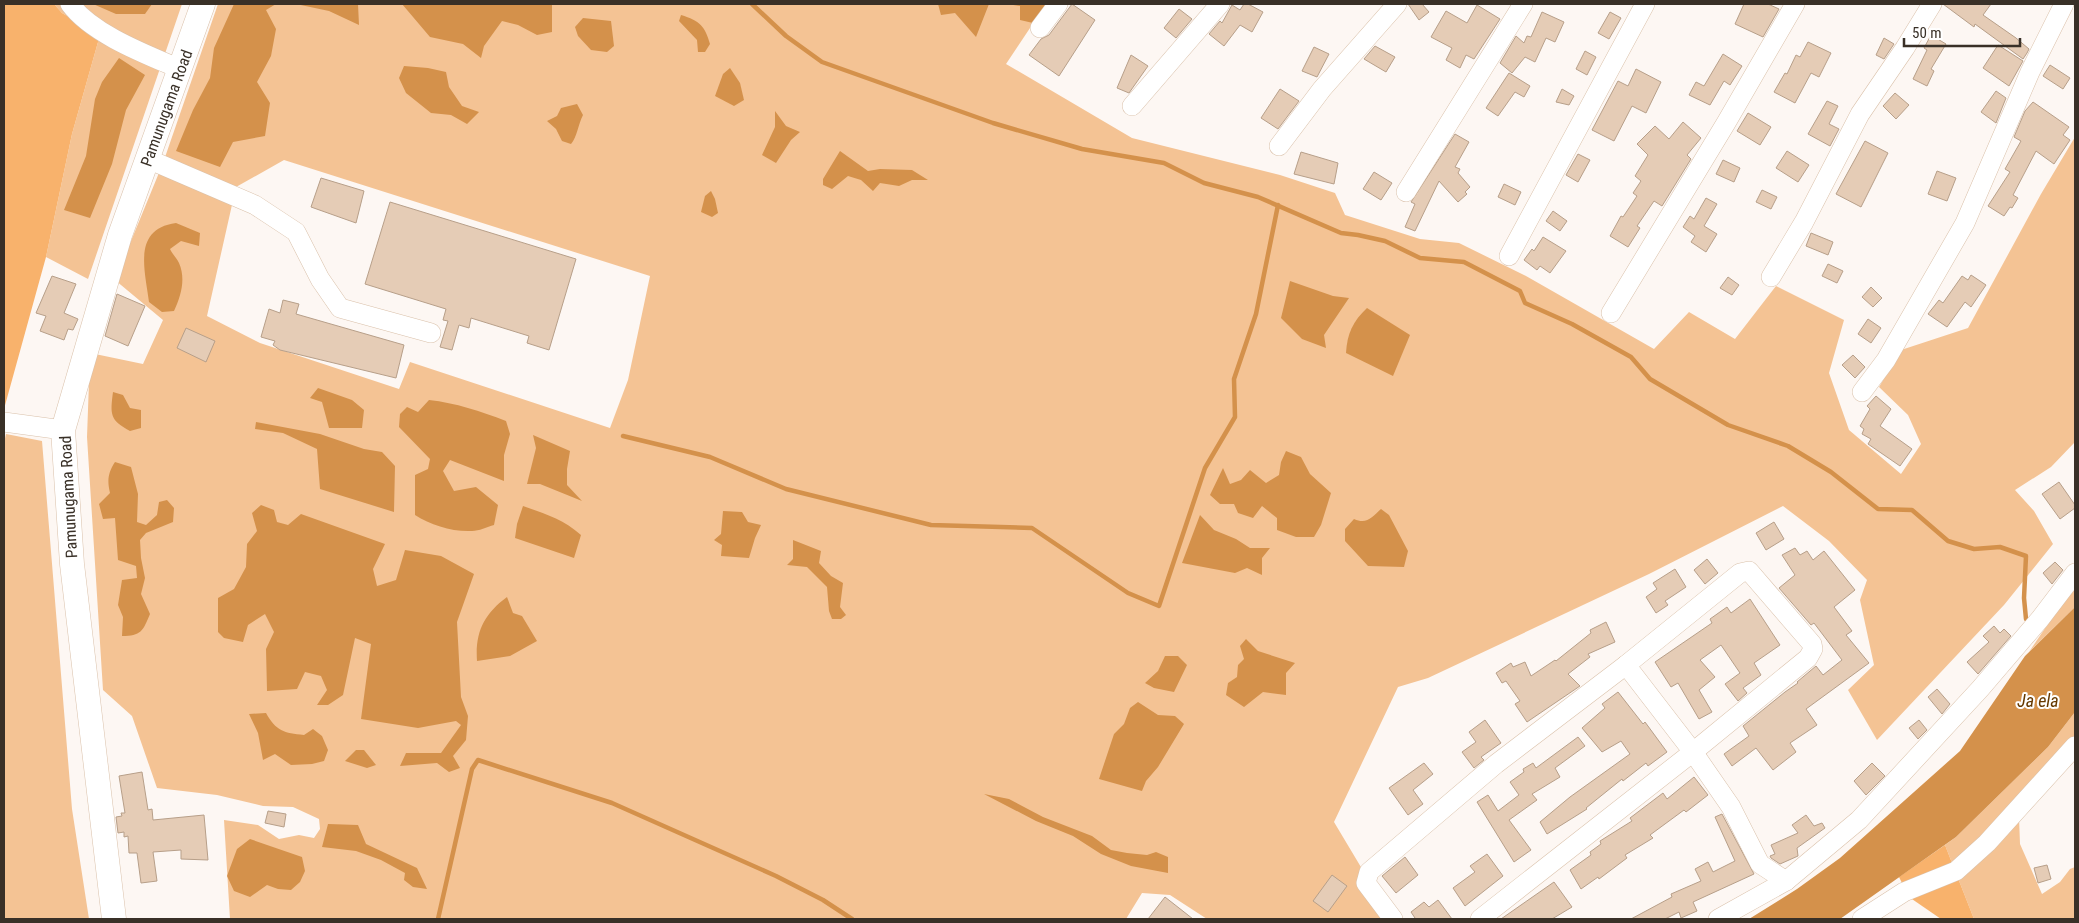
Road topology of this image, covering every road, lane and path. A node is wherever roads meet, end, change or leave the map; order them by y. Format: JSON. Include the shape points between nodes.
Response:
{"nodes":[{"id":1,"x":70,"y":4,"type":"edge"},
{"id":2,"x":203,"y":4,"type":"edge"},
{"id":3,"x":1058,"y":4,"type":"edge"},
{"id":4,"x":1220,"y":4,"type":"edge"},
{"id":5,"x":1397,"y":4,"type":"edge"},
{"id":6,"x":1523,"y":4,"type":"edge"},
{"id":7,"x":1645,"y":4,"type":"edge"},
{"id":8,"x":1795,"y":4,"type":"edge"},
{"id":9,"x":1932,"y":4,"type":"edge"},
{"id":10,"x":2064,"y":4,"type":"edge"},
{"id":11,"x":1040,"y":28,"type":"dead end"},
{"id":12,"x":180,"y":69,"type":"junction"},
{"id":13,"x":1132,"y":106,"type":"dead end"},
{"id":14,"x":1279,"y":146,"type":"dead end"},
{"id":15,"x":148,"y":159,"type":"junction"},
{"id":16,"x":1406,"y":192,"type":"dead end"},
{"id":17,"x":1509,"y":256,"type":"dead end"},
{"id":18,"x":1771,"y":277,"type":"dead end"},
{"id":19,"x":1612,"y":313,"type":"dead end"},
{"id":20,"x":430,"y":333,"type":"dead end"},
{"id":21,"x":1862,"y":392,"type":"dead end"},
{"id":22,"x":4,"y":422,"type":"edge"},
{"id":23,"x":63,"y":430,"type":"junction"},
{"id":24,"x":2075,"y":574,"type":"edge"},
{"id":25,"x":1626,"y":665,"type":"junction"},
{"id":26,"x":2075,"y":746,"type":"edge"},
{"id":27,"x":1692,"y":752,"type":"junction"},
{"id":28,"x":1786,"y":881,"type":"junction"},
{"id":29,"x":114,"y":919,"type":"edge"},
{"id":30,"x":1393,"y":919,"type":"edge"},
{"id":31,"x":1480,"y":919,"type":"edge"},
{"id":32,"x":1718,"y":919,"type":"edge"},
{"id":33,"x":1862,"y":919,"type":"edge"}],
"edges":[{"from":1,"to":12,"type":"street","via":[[79,16],[130,47]]},
{"from":2,"to":12,"type":"main road","name":"Pamunugama Road"},
{"from":3,"to":11,"type":"street"},
{"from":4,"to":13,"type":"street"},
{"from":5,"to":14,"type":"street","via":[[1322,89]]},
{"from":6,"to":16,"type":"street"},
{"from":7,"to":17,"type":"street"},
{"from":8,"to":19,"type":"street"},
{"from":9,"to":18,"type":"street","via":[[1860,114],[1804,222]]},
{"from":10,"to":21,"type":"street","via":[[2030,72],[1964,223],[1886,360]]},
{"from":12,"to":15,"type":"main road","name":"Pamunugama Road"},
{"from":15,"to":20,"type":"street","via":[[255,205],[296,232],[320,279],[340,308]]},
{"from":15,"to":23,"type":"main road","name":"Pamunugama Road","via":[[120,235]]},
{"from":22,"to":23,"type":"street"},
{"from":23,"to":29,"type":"main road","name":"Pamunugama Road","via":[[72,564]]},
{"from":24,"to":28,"type":"street","via":[[2040,619],[1916,759],[1858,820]]},
{"from":25,"to":27,"type":"street"},
{"from":25,"to":27,"type":"street","via":[[1740,573],[1749,571],[1812,644],[1808,658]]},
{"from":25,"to":30,"type":"street","via":[[1496,764],[1369,872],[1366,883]]},
{"from":26,"to":33,"type":"street","via":[[1987,843],[1956,871],[1904,892]]},
{"from":27,"to":28,"type":"street","via":[[1731,807],[1760,864]]},
{"from":27,"to":31,"type":"street"},
{"from":28,"to":32,"type":"street"}]}
